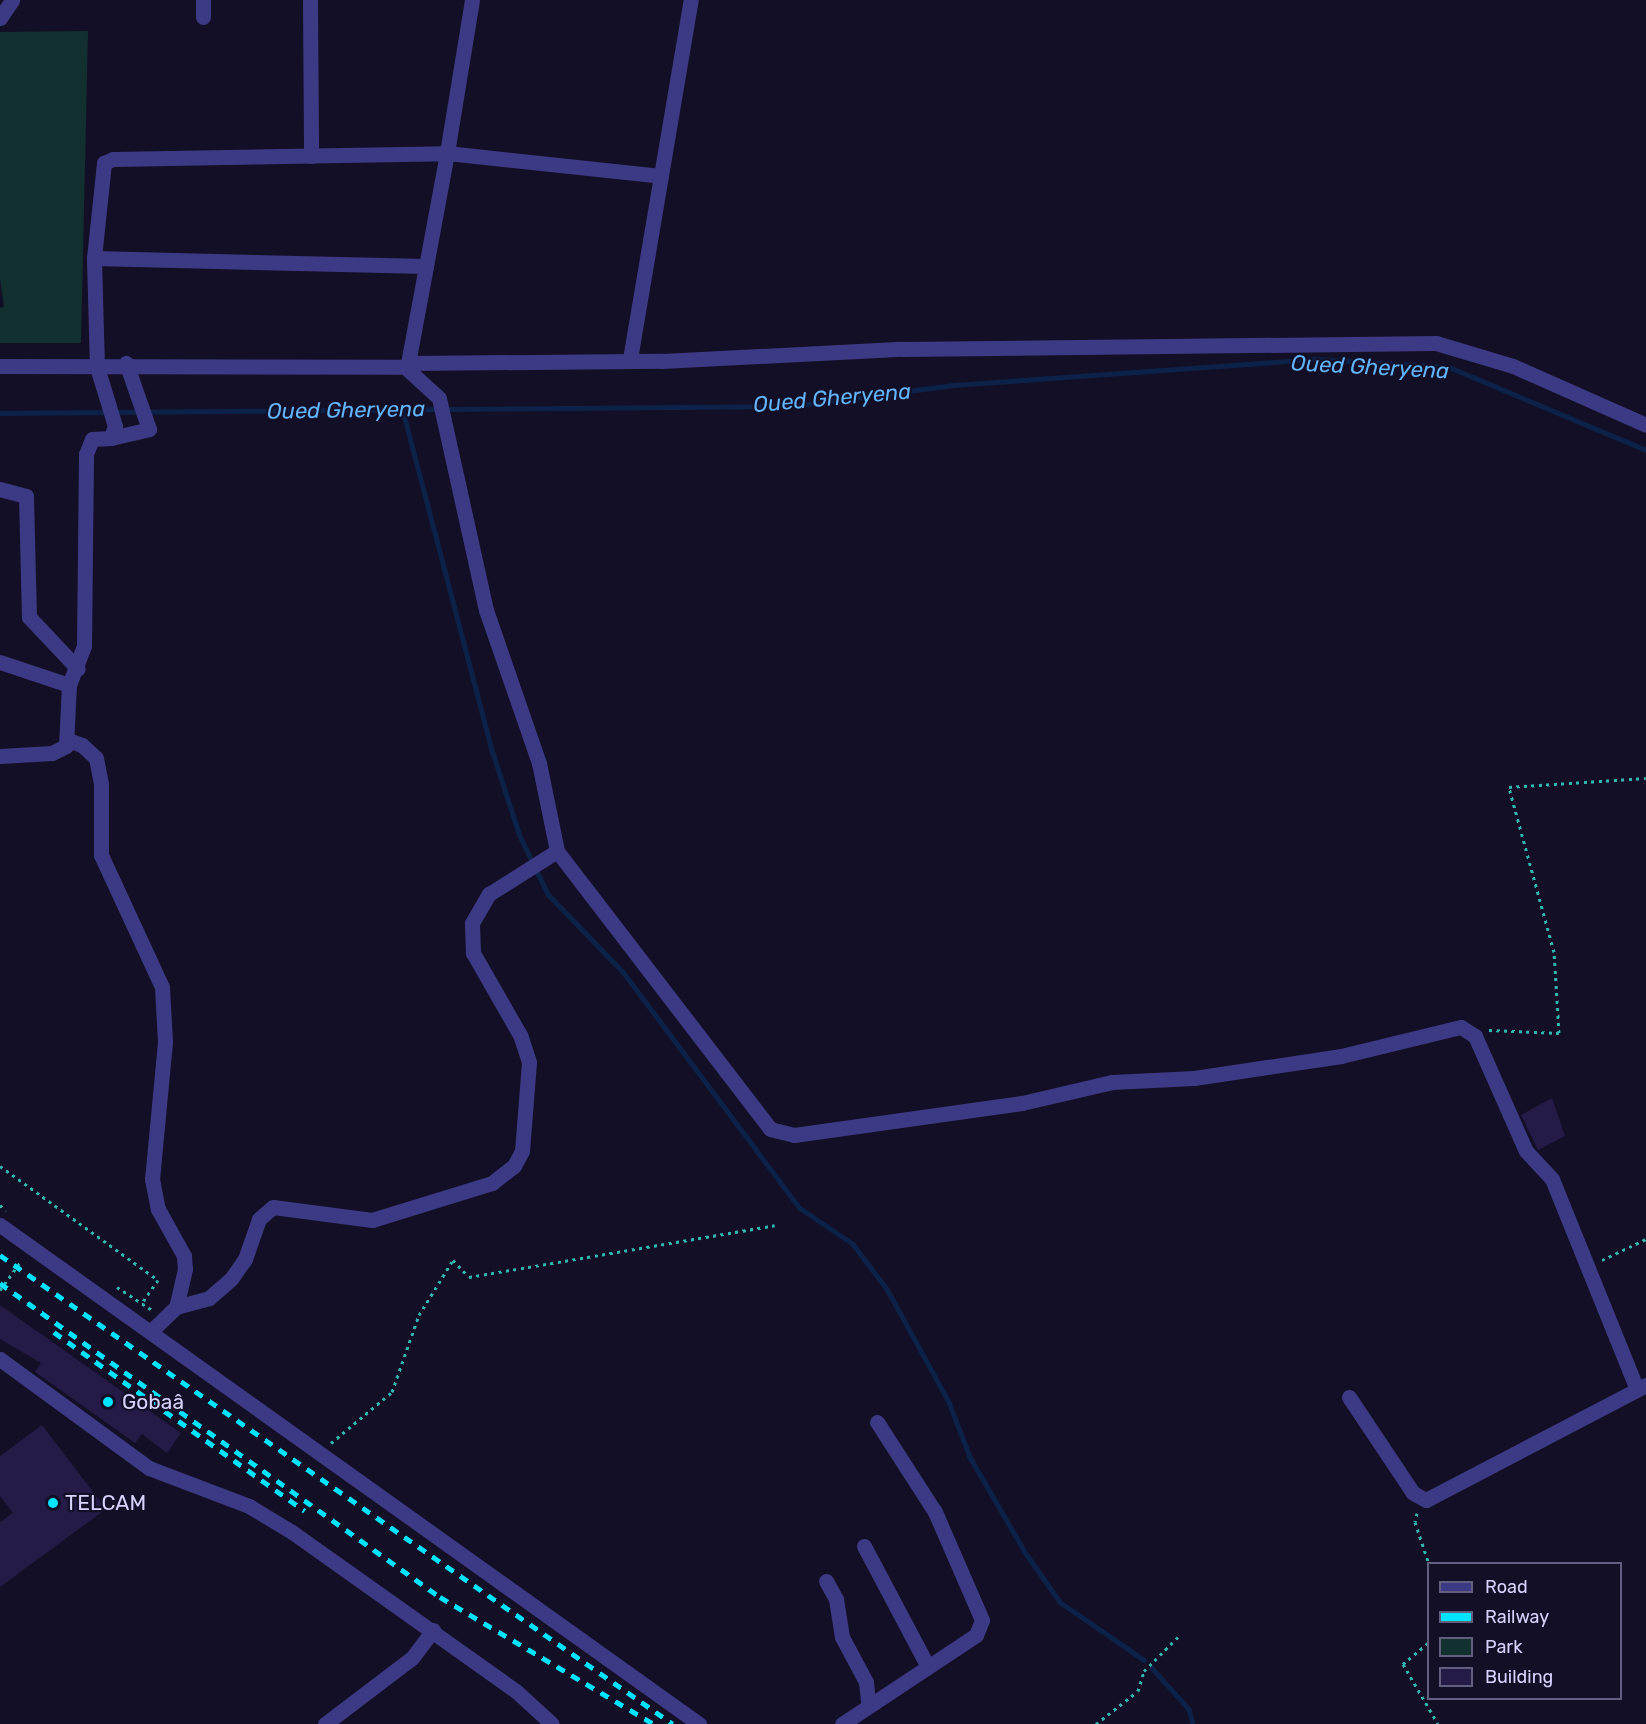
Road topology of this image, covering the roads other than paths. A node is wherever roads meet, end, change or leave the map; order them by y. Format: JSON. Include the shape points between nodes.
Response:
{"nodes":[{"id":1,"x":203,"y":0,"type":"edge"},
{"id":2,"x":310,"y":0,"type":"edge"},
{"id":3,"x":472,"y":0,"type":"edge"},
{"id":4,"x":692,"y":0,"type":"edge"},
{"id":5,"x":203,"y":17,"type":"dead end"},
{"id":6,"x":447,"y":153,"type":"junction"},
{"id":7,"x":310,"y":156,"type":"junction"},
{"id":8,"x":661,"y":176,"type":"junction"},
{"id":9,"x":94,"y":258,"type":"junction"},
{"id":10,"x":426,"y":266,"type":"junction"},
{"id":11,"x":631,"y":353,"type":"dead end"},
{"id":12,"x":126,"y":363,"type":"junction"},
{"id":13,"x":406,"y":365,"type":"junction"},
{"id":14,"x":0,"y":366,"type":"edge"},
{"id":15,"x":97,"y":367,"type":"junction"},
{"id":16,"x":1646,"y":425,"type":"edge"},
{"id":17,"x":113,"y":432,"type":"junction"},
{"id":18,"x":0,"y":489,"type":"edge"},
{"id":19,"x":0,"y":662,"type":"edge"},
{"id":20,"x":78,"y":669,"type":"junction"},
{"id":21,"x":69,"y":685,"type":"junction"},
{"id":22,"x":68,"y":741,"type":"junction"},
{"id":23,"x":0,"y":756,"type":"edge"},
{"id":24,"x":557,"y":851,"type":"junction"},
{"id":25,"x":0,"y":1225,"type":"edge"},
{"id":26,"x":171,"y":1313,"type":"junction"},
{"id":27,"x":151,"y":1331,"type":"junction"},
{"id":28,"x":0,"y":1359,"type":"edge"},
{"id":29,"x":1641,"y":1387,"type":"edge"},
{"id":30,"x":1349,"y":1397,"type":"dead end"},
{"id":31,"x":878,"y":1422,"type":"dead end"},
{"id":32,"x":864,"y":1546,"type":"dead end"},
{"id":33,"x":825,"y":1581,"type":"dead end"},
{"id":34,"x":433,"y":1630,"type":"junction"},
{"id":35,"x":927,"y":1665,"type":"junction"},
{"id":36,"x":868,"y":1702,"type":"junction"},
{"id":37,"x":325,"y":1724,"type":"edge"},
{"id":38,"x":552,"y":1724,"type":"edge"},
{"id":39,"x":699,"y":1724,"type":"edge"},
{"id":40,"x":842,"y":1724,"type":"edge"}],
"edges":[{"from":1,"to":5,"type":"street"},
{"from":2,"to":7,"type":"street"},
{"from":3,"to":6,"type":"street"},
{"from":4,"to":8,"type":"street"},
{"from":6,"to":7,"type":"street"},
{"from":6,"to":8,"type":"street"},
{"from":6,"to":10,"type":"street"},
{"from":7,"to":9,"type":"street","via":[[113,159],[104,163]]},
{"from":8,"to":11,"type":"street"},
{"from":9,"to":10,"type":"street"},
{"from":9,"to":15,"type":"street"},
{"from":10,"to":13,"type":"street"},
{"from":12,"to":13,"type":"street"},
{"from":12,"to":15,"type":"street"},
{"from":12,"to":17,"type":"street","via":[[149,429]]},
{"from":13,"to":16,"type":"street","via":[[662,361],[902,349],[1330,341],[1436,343],[1513,366]]},
{"from":13,"to":24,"type":"street","via":[[439,398],[486,610],[539,763]]},
{"from":14,"to":15,"type":"street"},
{"from":15,"to":17,"type":"street"},
{"from":17,"to":20,"type":"street","via":[[87,444],[84,646]]},
{"from":18,"to":20,"type":"street","via":[[26,496],[29,616]]},
{"from":19,"to":21,"type":"street"},
{"from":20,"to":21,"type":"street"},
{"from":21,"to":22,"type":"street"},
{"from":22,"to":23,"type":"street","via":[[52,753]]},
{"from":22,"to":26,"type":"street","via":[[82,745],[96,758],[101,784],[101,855],[162,987],[165,1042],[152,1179],[158,1209],[184,1256],[184,1281]]},
{"from":24,"to":26,"type":"street","via":[[483,900],[470,934],[477,963],[520,1035],[529,1062],[522,1151],[514,1166],[492,1183],[372,1220],[353,1221],[273,1207],[259,1219],[245,1259],[231,1279],[209,1298]]},
{"from":24,"to":29,"type":"street","via":[[758,1116],[782,1134],[1022,1103],[1112,1082],[1194,1078],[1341,1056],[1450,1028],[1469,1030],[1526,1151],[1552,1179],[1585,1264]]},
{"from":25,"to":27,"type":"street"},
{"from":26,"to":27,"type":"street"},
{"from":27,"to":39,"type":"street"},
{"from":28,"to":34,"type":"street","via":[[149,1468],[249,1506]]},
{"from":29,"to":30,"type":"street","via":[[1536,1439],[1467,1481],[1421,1499]]},
{"from":31,"to":35,"type":"street","via":[[935,1512],[981,1611],[976,1635]]},
{"from":32,"to":35,"type":"street"},
{"from":33,"to":36,"type":"street","via":[[836,1599],[842,1637],[866,1682]]},
{"from":34,"to":37,"type":"street","via":[[412,1658]]},
{"from":34,"to":38,"type":"street"},
{"from":35,"to":36,"type":"street"},
{"from":36,"to":40,"type":"street"}]}
